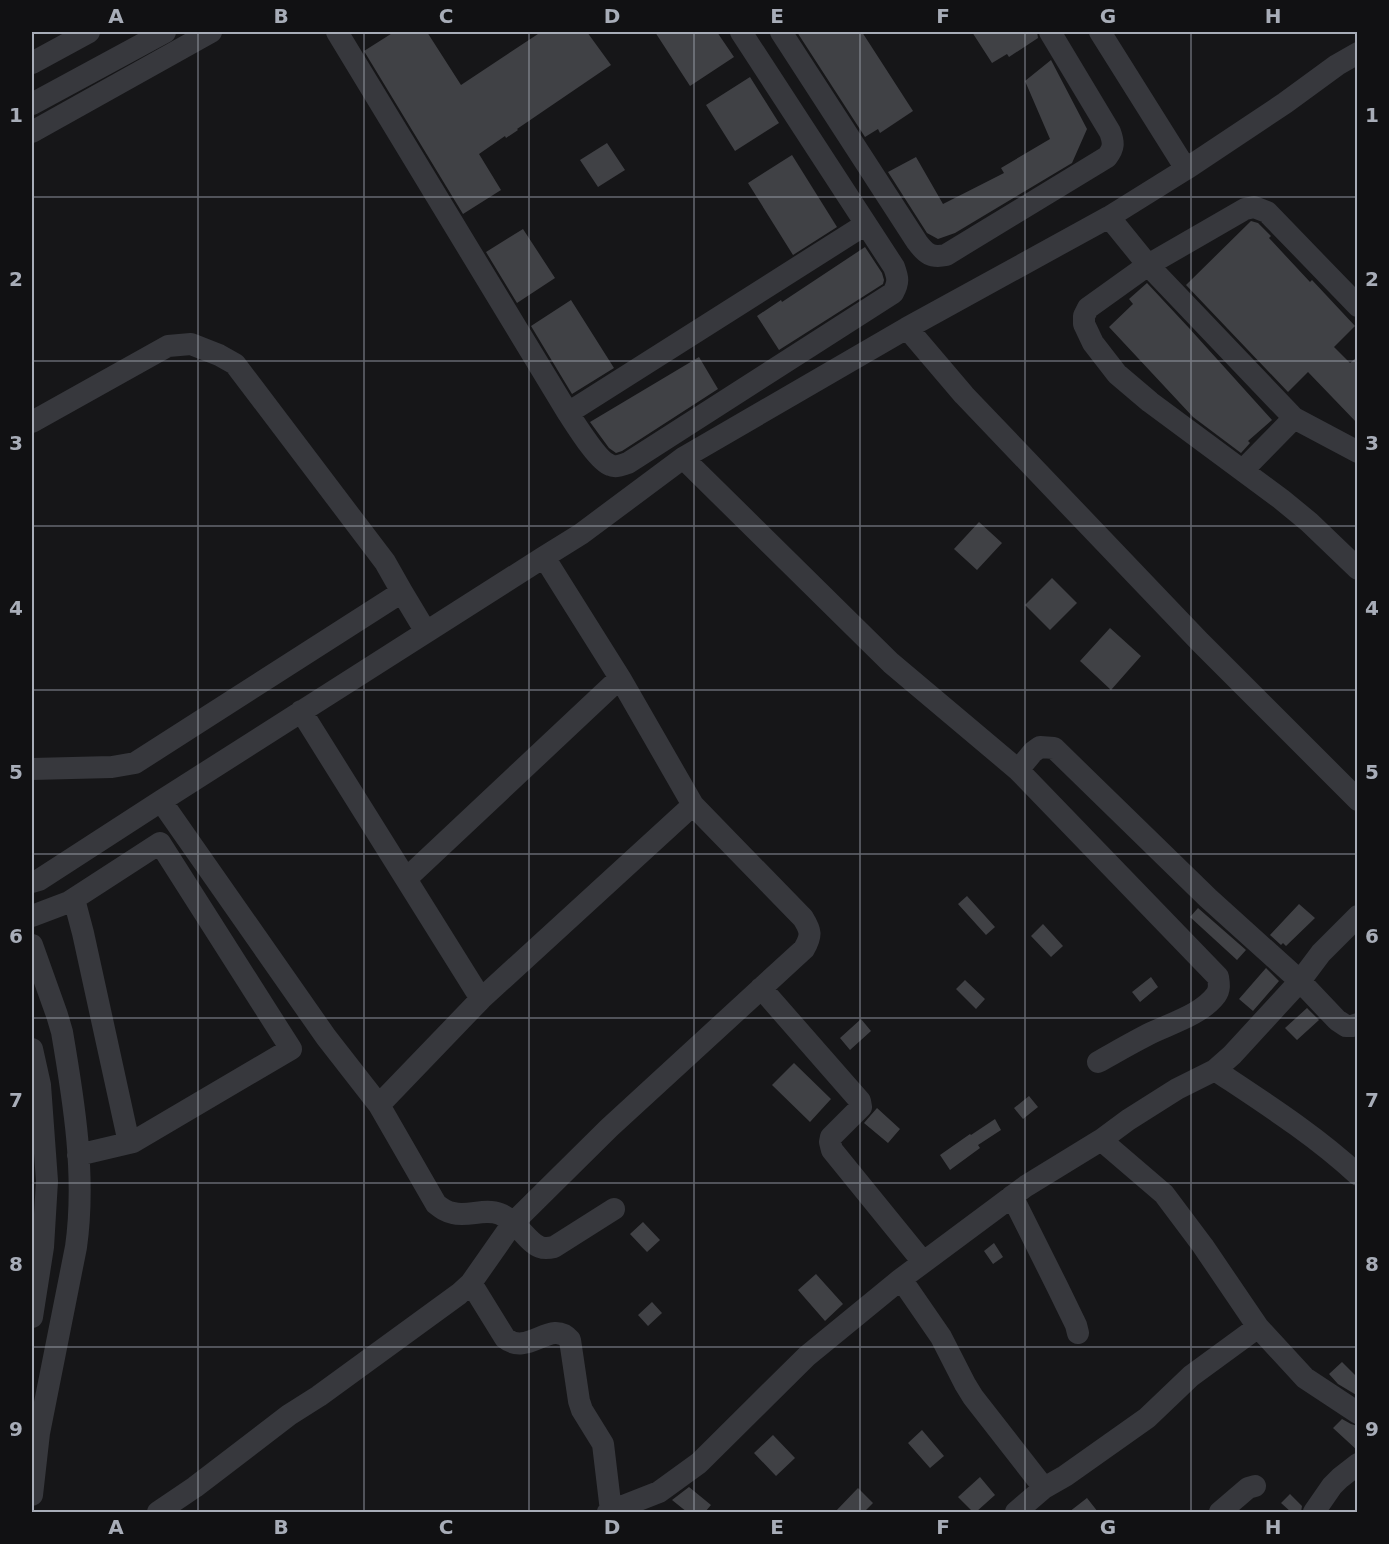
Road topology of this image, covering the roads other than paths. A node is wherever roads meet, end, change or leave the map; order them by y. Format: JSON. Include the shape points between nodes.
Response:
{"nodes":[{"id":1,"x":89,"y":32,"type":"edge"},
{"id":2,"x":165,"y":32,"type":"edge"},
{"id":3,"x":211,"y":32,"type":"edge"},
{"id":4,"x":337,"y":32,"type":"edge"},
{"id":5,"x":741,"y":32,"type":"edge"},
{"id":6,"x":781,"y":32,"type":"edge"},
{"id":7,"x":1050,"y":32,"type":"edge"},
{"id":8,"x":1100,"y":32,"type":"edge"},
{"id":9,"x":1358,"y":53,"type":"edge"},
{"id":10,"x":32,"y":63,"type":"edge"},
{"id":11,"x":32,"y":104,"type":"edge"},
{"id":12,"x":32,"y":132,"type":"edge"},
{"id":13,"x":1186,"y":169,"type":"junction"},
{"id":14,"x":1109,"y":217,"type":"junction"},
{"id":15,"x":866,"y":224,"type":"junction"},
{"id":16,"x":1148,"y":265,"type":"junction"},
{"id":17,"x":1358,"y":306,"type":"edge"},
{"id":18,"x":906,"y":328,"type":"junction"},
{"id":19,"x":568,"y":413,"type":"junction"},
{"id":20,"x":1294,"y":418,"type":"junction"},
{"id":21,"x":32,"y":422,"type":"edge"},
{"id":22,"x":1358,"y":452,"type":"edge"},
{"id":23,"x":683,"y":458,"type":"junction"},
{"id":24,"x":1243,"y":470,"type":"junction"},
{"id":25,"x":544,"y":557,"type":"junction"},
{"id":26,"x":1358,"y":569,"type":"edge"},
{"id":27,"x":402,"y":592,"type":"junction"},
{"id":28,"x":426,"y":632,"type":"junction"},
{"id":29,"x":621,"y":678,"type":"junction"},
{"id":30,"x":301,"y":711,"type":"junction"},
{"id":31,"x":32,"y":769,"type":"edge"},
{"id":32,"x":1018,"y":770,"type":"junction"},
{"id":33,"x":1358,"y":800,"type":"edge"},
{"id":34,"x":161,"y":801,"type":"junction"},
{"id":35,"x":693,"y":805,"type":"junction"},
{"id":36,"x":406,"y":879,"type":"junction"},
{"id":37,"x":32,"y":882,"type":"edge"},
{"id":38,"x":74,"y":899,"type":"junction"},
{"id":39,"x":32,"y":916,"type":"edge"},
{"id":40,"x":1358,"y":916,"type":"edge"},
{"id":41,"x":32,"y":945,"type":"edge"},
{"id":42,"x":1300,"y":981,"type":"junction"},
{"id":43,"x":761,"y":988,"type":"junction"},
{"id":44,"x":482,"y":999,"type":"junction"},
{"id":45,"x":1358,"y":1024,"type":"edge"},
{"id":46,"x":32,"y":1048,"type":"edge"},
{"id":47,"x":1098,"y":1062,"type":"dead end"},
{"id":48,"x":1215,"y":1070,"type":"junction"},
{"id":49,"x":379,"y":1105,"type":"junction"},
{"id":50,"x":1101,"y":1140,"type":"junction"},
{"id":51,"x":129,"y":1143,"type":"junction"},
{"id":52,"x":78,"y":1155,"type":"junction"},
{"id":53,"x":1352,"y":1163,"type":"edge"},
{"id":54,"x":1012,"y":1196,"type":"junction"},
{"id":55,"x":614,"y":1209,"type":"dead end"},
{"id":56,"x":513,"y":1223,"type":"junction"},
{"id":57,"x":923,"y":1262,"type":"junction"},
{"id":58,"x":901,"y":1279,"type":"junction"},
{"id":59,"x":471,"y":1283,"type":"junction"},
{"id":60,"x":32,"y":1317,"type":"edge"},
{"id":61,"x":1258,"y":1327,"type":"junction"},
{"id":62,"x":1078,"y":1333,"type":"dead end"},
{"id":63,"x":1358,"y":1413,"type":"edge"},
{"id":64,"x":1358,"y":1464,"type":"edge"},
{"id":65,"x":1256,"y":1486,"type":"dead end"},
{"id":66,"x":1044,"y":1488,"type":"junction"},
{"id":67,"x":32,"y":1495,"type":"edge"},
{"id":68,"x":158,"y":1512,"type":"edge"},
{"id":69,"x":610,"y":1512,"type":"edge"},
{"id":70,"x":1016,"y":1512,"type":"edge"},
{"id":71,"x":1220,"y":1512,"type":"edge"},
{"id":72,"x":1314,"y":1512,"type":"edge"}],
"edges":[{"from":1,"to":10,"type":"street"},
{"from":2,"to":11,"type":"street"},
{"from":3,"to":12,"type":"street"},
{"from":4,"to":19,"type":"street"},
{"from":5,"to":15,"type":"street"},
{"from":6,"to":7,"type":"street","via":[[917,242],[937,257],[1107,158],[1113,150],[1110,132]]},
{"from":8,"to":13,"type":"street"},
{"from":9,"to":13,"type":"street"},
{"from":13,"to":14,"type":"street"},
{"from":14,"to":16,"type":"street"},
{"from":14,"to":18,"type":"street"},
{"from":15,"to":19,"type":"street"},
{"from":15,"to":19,"type":"street","via":[[898,277],[893,293],[628,463],[611,466],[602,461]]},
{"from":16,"to":17,"type":"street","via":[[1254,207],[1267,212]]},
{"from":16,"to":20,"type":"street"},
{"from":16,"to":24,"type":"street","via":[[1088,308],[1084,324],[1093,344],[1117,374],[1150,402]]},
{"from":18,"to":23,"type":"street"},
{"from":18,"to":33,"type":"street","via":[[980,412],[1200,642]]},
{"from":20,"to":22,"type":"street"},
{"from":20,"to":24,"type":"street"},
{"from":21,"to":27,"type":"street","via":[[168,346],[191,344],[219,355],[235,364],[385,562]]},
{"from":23,"to":25,"type":"street","via":[[582,534]]},
{"from":23,"to":32,"type":"street","via":[[891,663]]},
{"from":24,"to":26,"type":"street","via":[[1309,522]]},
{"from":25,"to":28,"type":"street"},
{"from":25,"to":29,"type":"street"},
{"from":27,"to":28,"type":"street"},
{"from":27,"to":31,"type":"street","via":[[135,764]]},
{"from":28,"to":30,"type":"street"},
{"from":29,"to":35,"type":"street"},
{"from":29,"to":36,"type":"street"},
{"from":30,"to":34,"type":"street"},
{"from":30,"to":36,"type":"street"},
{"from":32,"to":42,"type":"street","via":[[1040,747],[1054,748],[1208,898]]},
{"from":32,"to":47,"type":"street","via":[[1218,977],[1214,997],[1192,1014]]},
{"from":34,"to":37,"type":"street"},
{"from":34,"to":49,"type":"street"},
{"from":35,"to":43,"type":"street","via":[[810,929],[804,949]]},
{"from":35,"to":44,"type":"street"},
{"from":36,"to":44,"type":"street"},
{"from":38,"to":39,"type":"street"},
{"from":38,"to":51,"type":"street"},
{"from":38,"to":51,"type":"street","via":[[160,843],[291,1049]]},
{"from":40,"to":42,"type":"street"},
{"from":41,"to":52,"type":"street","via":[[62,1032]]},
{"from":42,"to":45,"type":"street","via":[[1336,1020],[1346,1026]]},
{"from":42,"to":48,"type":"street"},
{"from":43,"to":56,"type":"street"},
{"from":43,"to":57,"type":"street","via":[[860,1101],[861,1107],[831,1137],[832,1150]]},
{"from":44,"to":49,"type":"street"},
{"from":46,"to":60,"type":"street","via":[[40,1084],[47,1180],[43,1247]]},
{"from":48,"to":50,"type":"street","via":[[1177,1089]]},
{"from":48,"to":53,"type":"street"},
{"from":49,"to":56,"type":"street","via":[[436,1204],[455,1214],[501,1214]]},
{"from":50,"to":54,"type":"street"},
{"from":50,"to":61,"type":"street","via":[[1164,1194]]},
{"from":51,"to":52,"type":"street"},
{"from":52,"to":67,"type":"street","via":[[79,1226],[39,1433]]},
{"from":54,"to":57,"type":"street"},
{"from":54,"to":62,"type":"street"},
{"from":55,"to":56,"type":"street","via":[[548,1248],[535,1244]]},
{"from":56,"to":59,"type":"street"},
{"from":57,"to":58,"type":"street"},
{"from":58,"to":66,"type":"street","via":[[941,1337],[973,1397]]},
{"from":58,"to":69,"type":"street","via":[[798,1364],[699,1463],[659,1492]]},
{"from":59,"to":68,"type":"street"},
{"from":59,"to":69,"type":"street","via":[[510,1342],[523,1344],[552,1333],[570,1340],[579,1401],[604,1450]]},
{"from":61,"to":63,"type":"street","via":[[1305,1378]]},
{"from":61,"to":66,"type":"street","via":[[1196,1372],[1147,1418]]},
{"from":64,"to":72,"type":"street","via":[[1332,1486]]},
{"from":65,"to":71,"type":"street","via":[[1248,1488]]},
{"from":66,"to":70,"type":"street"}]}
